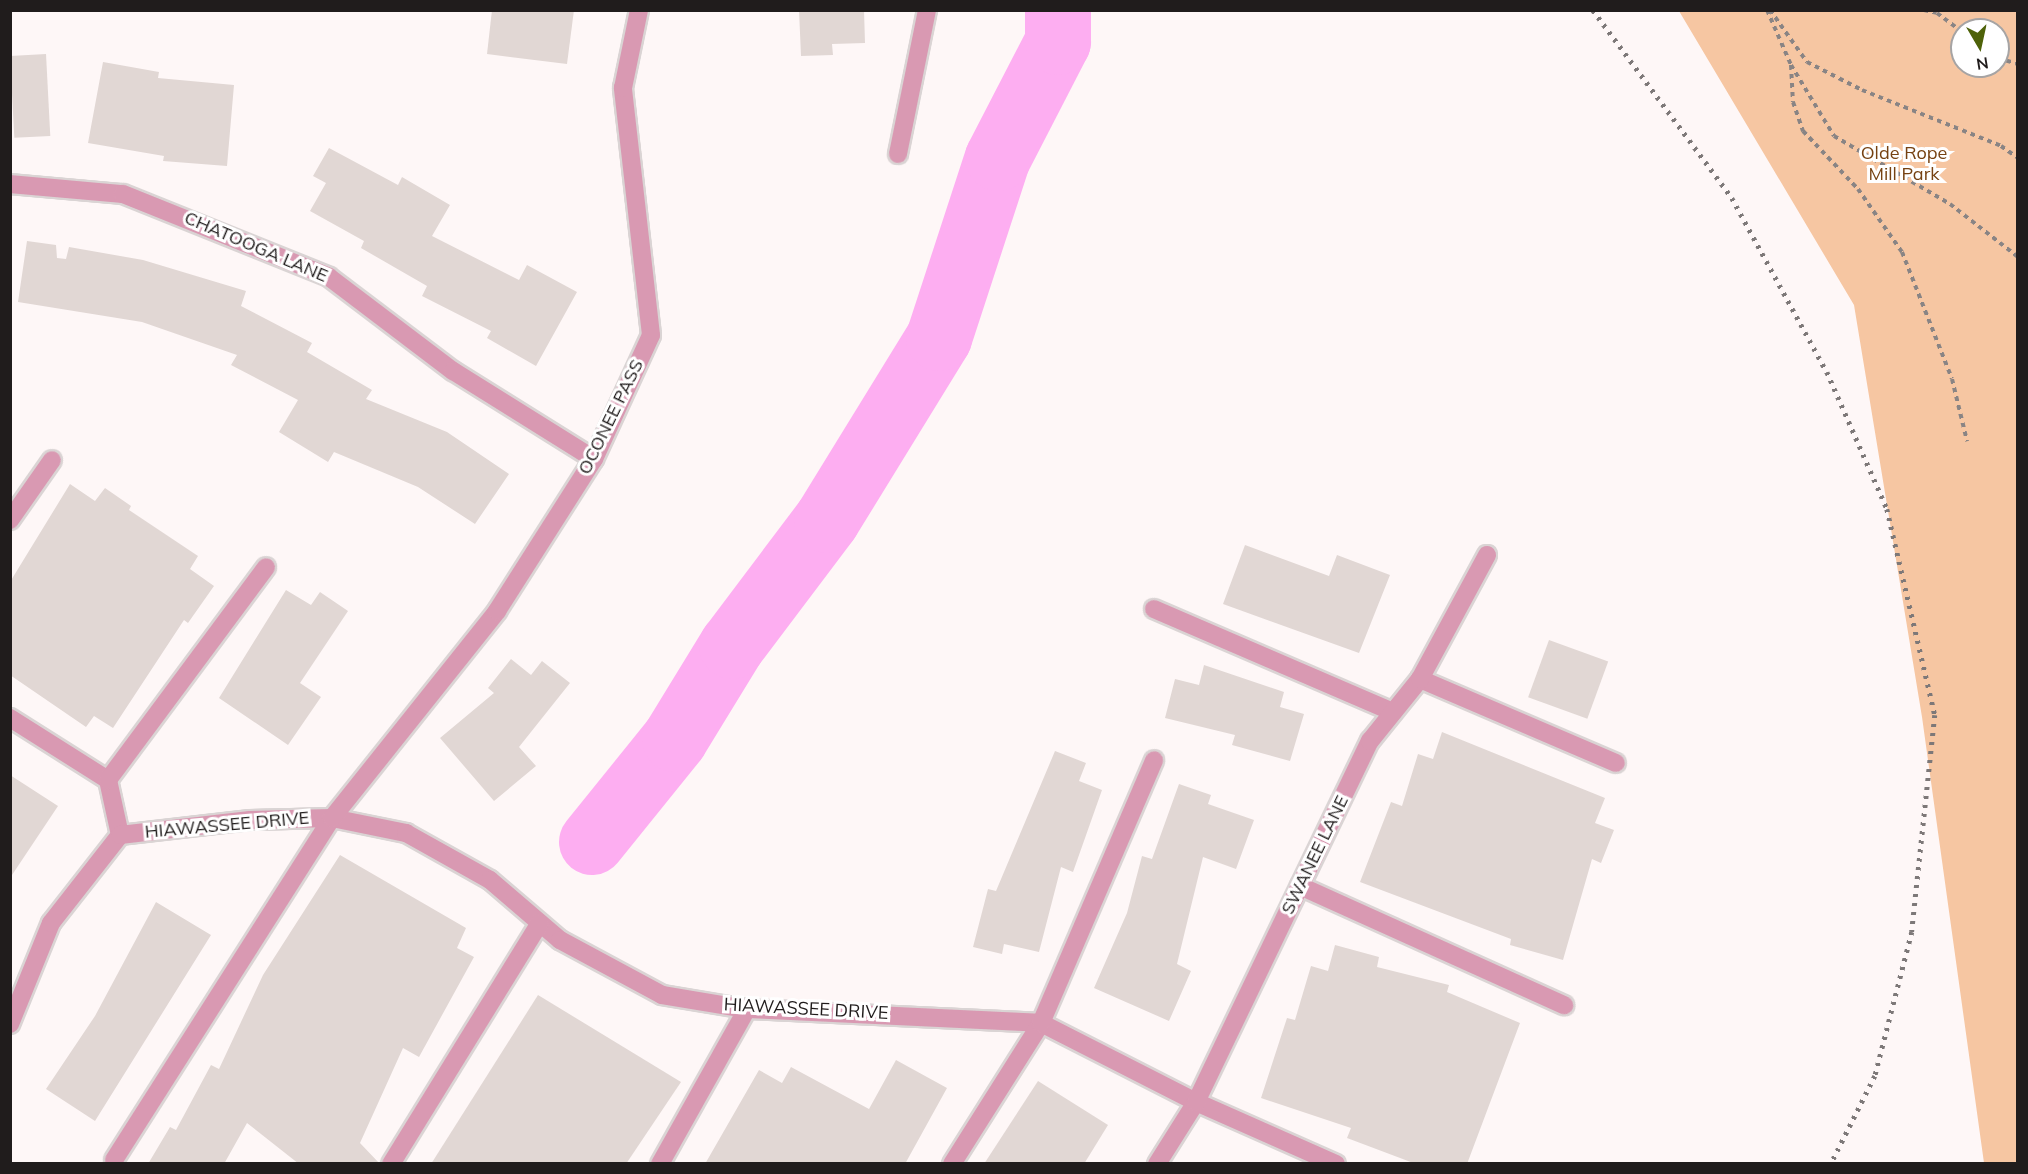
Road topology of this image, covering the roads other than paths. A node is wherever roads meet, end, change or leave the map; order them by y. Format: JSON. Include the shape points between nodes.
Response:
{"nodes":[{"id":1,"x":639,"y":10,"type":"edge"},
{"id":2,"x":927,"y":10,"type":"edge"},
{"id":3,"x":897,"y":154,"type":"dead end"},
{"id":4,"x":10,"y":184,"type":"edge"},
{"id":5,"x":594,"y":459,"type":"junction"},
{"id":6,"x":52,"y":460,"type":"dead end"},
{"id":7,"x":10,"y":519,"type":"edge"},
{"id":8,"x":1487,"y":555,"type":"dead end"},
{"id":9,"x":266,"y":567,"type":"dead end"},
{"id":10,"x":1154,"y":609,"type":"dead end"},
{"id":11,"x":1420,"y":679,"type":"junction"},
{"id":12,"x":1393,"y":712,"type":"junction"},
{"id":13,"x":10,"y":718,"type":"edge"},
{"id":14,"x":1154,"y":760,"type":"dead end"},
{"id":15,"x":1616,"y":763,"type":"dead end"},
{"id":16,"x":108,"y":780,"type":"junction"},
{"id":17,"x":332,"y":818,"type":"junction"},
{"id":18,"x":120,"y":835,"type":"junction"},
{"id":19,"x":1300,"y":886,"type":"junction"},
{"id":20,"x":540,"y":923,"type":"junction"},
{"id":21,"x":1564,"y":1005,"type":"dead end"},
{"id":22,"x":747,"y":1010,"type":"junction"},
{"id":23,"x":12,"y":1015,"type":"edge"},
{"id":24,"x":1041,"y":1023,"type":"junction"},
{"id":25,"x":1196,"y":1102,"type":"junction"},
{"id":26,"x":114,"y":1160,"type":"dead end"},
{"id":27,"x":390,"y":1164,"type":"edge"},
{"id":28,"x":660,"y":1164,"type":"edge"},
{"id":29,"x":952,"y":1164,"type":"edge"},
{"id":30,"x":1157,"y":1164,"type":"edge"},
{"id":31,"x":1335,"y":1164,"type":"edge"}],
"edges":[{"from":1,"to":5,"type":"street","name":"OCONEE PASS","via":[[623,88],[651,335]]},
{"from":2,"to":3,"type":"street"},
{"from":4,"to":5,"type":"street","name":"CHATOOGA LANE","via":[[123,194],[329,277],[453,371]]},
{"from":5,"to":17,"type":"street","name":"OCONEE PASS","via":[[497,611]]},
{"from":6,"to":7,"type":"street"},
{"from":8,"to":11,"type":"street","name":"SWANEE LANE"},
{"from":9,"to":16,"type":"street"},
{"from":10,"to":12,"type":"street"},
{"from":11,"to":12,"type":"street","name":"SWANEE LANE"},
{"from":11,"to":15,"type":"street"},
{"from":12,"to":19,"type":"street","name":"SWANEE LANE","via":[[1370,741]]},
{"from":13,"to":16,"type":"street"},
{"from":14,"to":24,"type":"street"},
{"from":16,"to":18,"type":"street"},
{"from":17,"to":18,"type":"street","name":"HIAWASSEE DRIVE","via":[[184,825]]},
{"from":17,"to":20,"type":"street","name":"HIAWASSEE DRIVE","via":[[406,833],[490,880]]},
{"from":17,"to":26,"type":"street","name":"OCONEE PASS"},
{"from":18,"to":23,"type":"street","name":"HIAWASSEE DRIVE","via":[[51,922]]},
{"from":19,"to":21,"type":"street"},
{"from":19,"to":25,"type":"street","name":"SWANEE LANE"},
{"from":20,"to":22,"type":"street","name":"HIAWASSEE DRIVE","via":[[560,940],[662,995]]},
{"from":20,"to":27,"type":"street"},
{"from":22,"to":24,"type":"street","name":"HIAWASSEE DRIVE"},
{"from":22,"to":28,"type":"street"},
{"from":24,"to":25,"type":"street","name":"HIAWASSEE DRIVE"},
{"from":24,"to":29,"type":"street"},
{"from":25,"to":30,"type":"street","name":"SWANEE LANE"},
{"from":25,"to":31,"type":"street","name":"HIAWASSEE DRIVE"}]}
